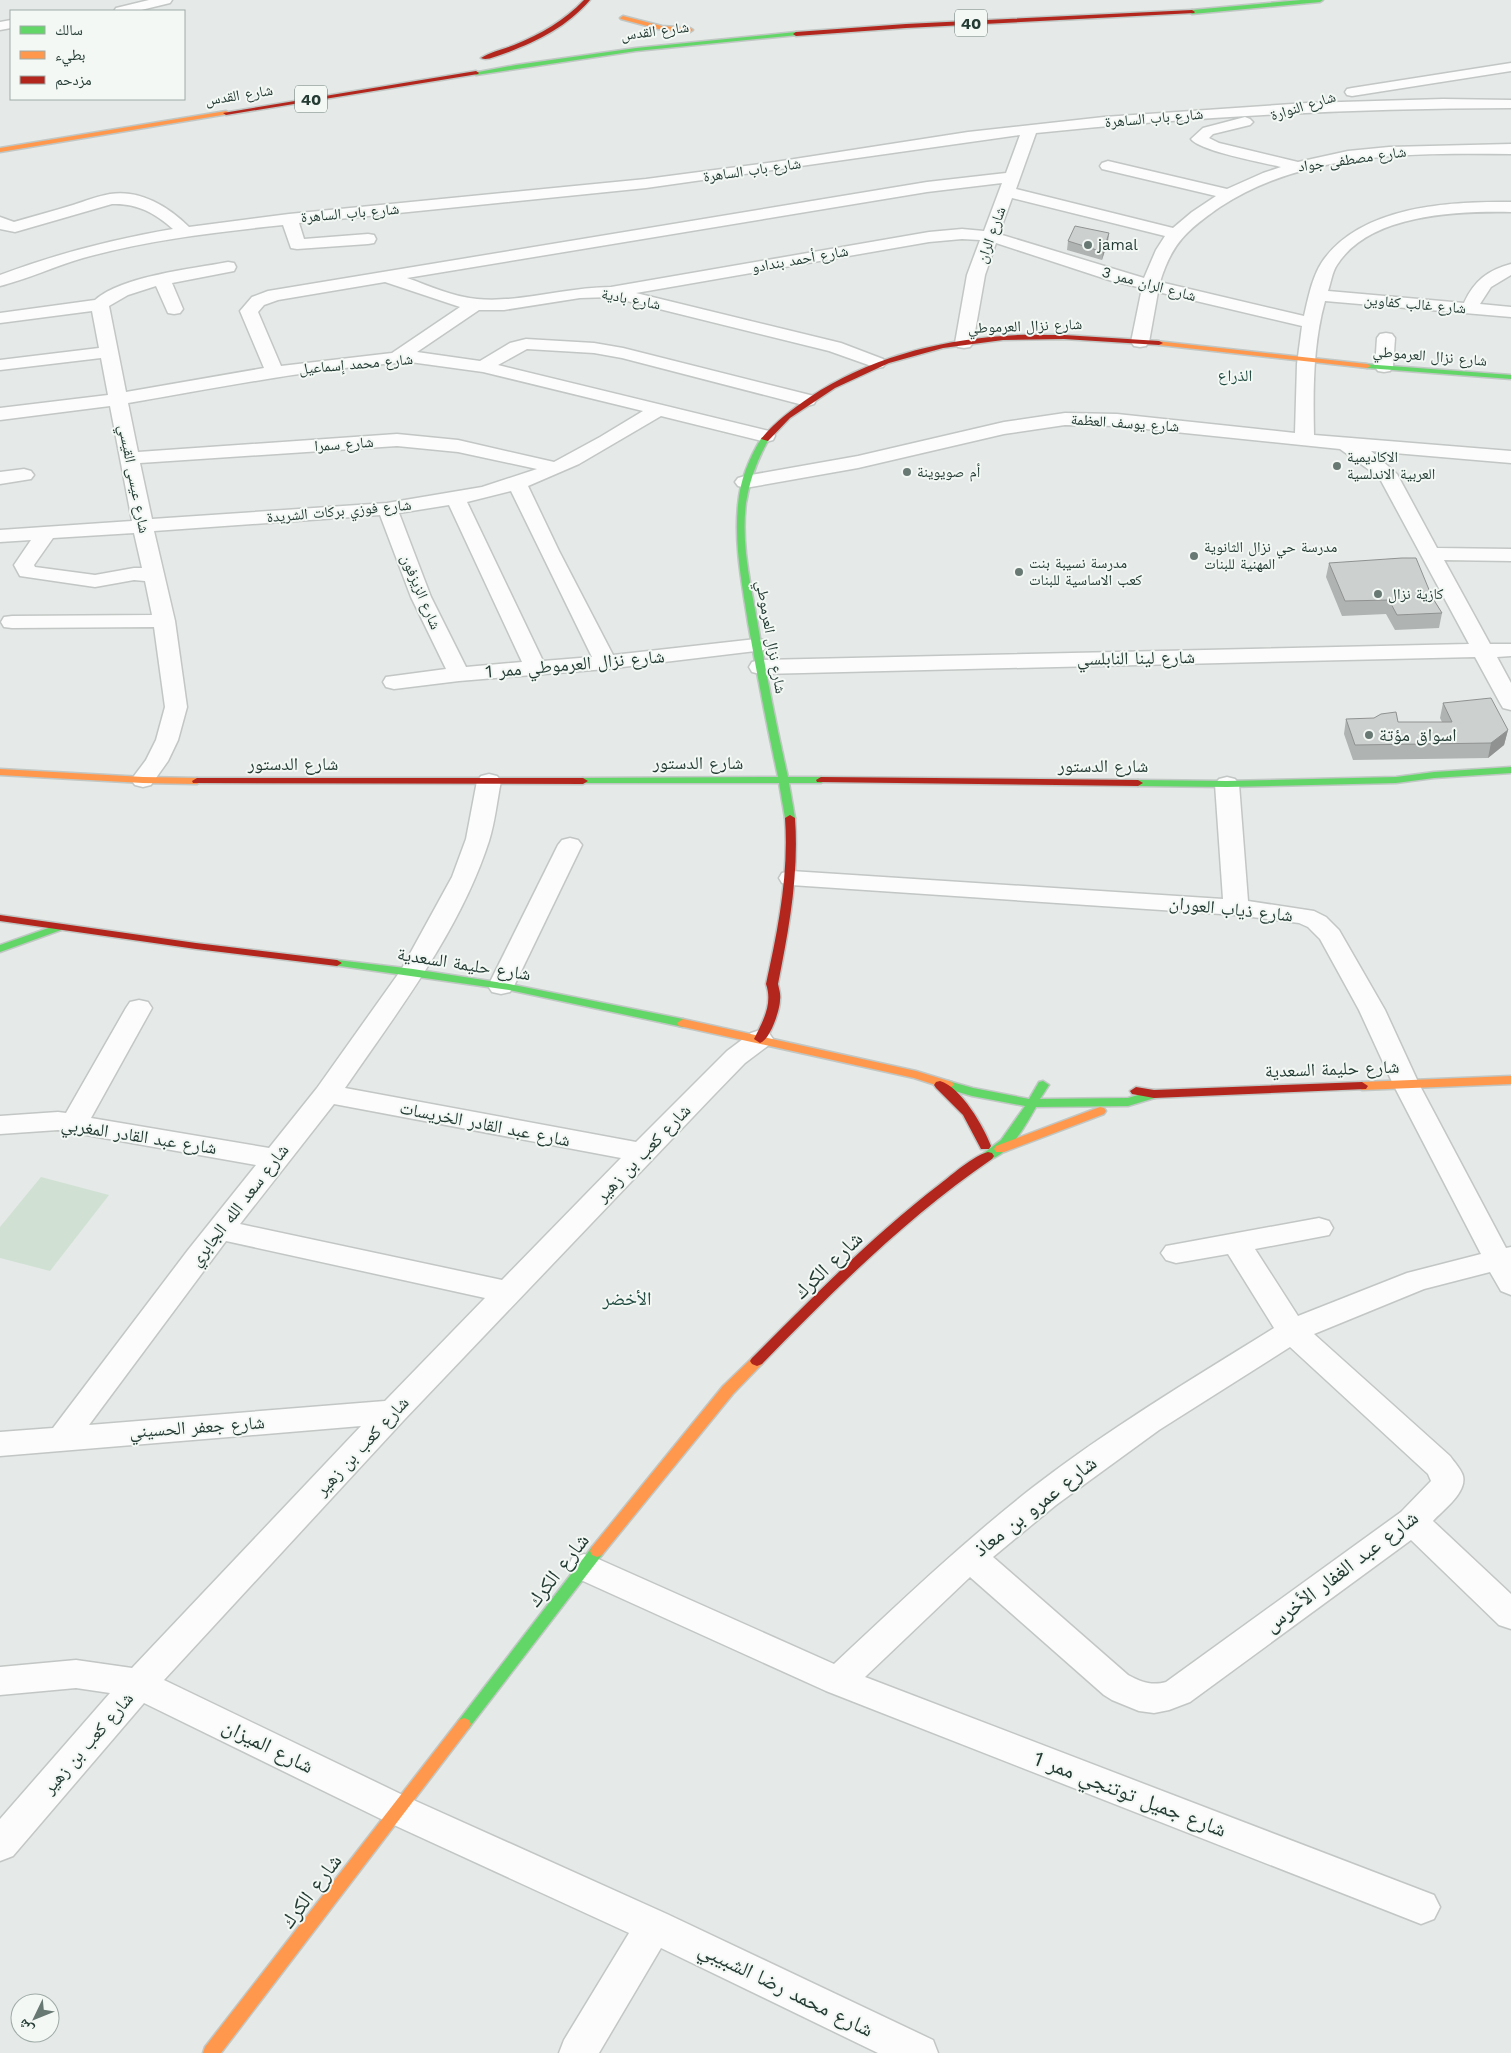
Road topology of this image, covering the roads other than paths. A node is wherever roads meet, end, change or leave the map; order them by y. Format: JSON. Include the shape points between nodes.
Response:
{"nodes":[{"id":1,"x":165,"y":0,"type":"edge"},
{"id":2,"x":587,"y":0,"type":"edge"},
{"id":3,"x":1242,"y":0,"type":"edge"},
{"id":4,"x":1320,"y":0,"type":"edge"},
{"id":5,"x":126,"y":10,"type":"edge"},
{"id":6,"x":714,"y":32,"type":"junction"},
{"id":7,"x":635,"y":40,"type":"junction"},
{"id":8,"x":613,"y":42,"type":"junction"},
{"id":9,"x":623,"y":50,"type":"junction"},
{"id":10,"x":1511,"y":67,"type":"edge"},
{"id":11,"x":455,"y":68,"type":"junction"},
{"id":12,"x":1511,"y":104,"type":"edge"},
{"id":13,"x":1307,"y":107,"type":"junction"},
{"id":14,"x":1029,"y":131,"type":"junction"},
{"id":15,"x":0,"y":142,"type":"edge"},
{"id":16,"x":0,"y":150,"type":"edge"},
{"id":17,"x":1511,"y":150,"type":"edge"},
{"id":18,"x":1108,"y":166,"type":"dead end"},
{"id":19,"x":1296,"y":166,"type":"junction"},
{"id":20,"x":1010,"y":185,"type":"junction"},
{"id":21,"x":1230,"y":194,"type":"junction"},
{"id":22,"x":1511,"y":207,"type":"edge"},
{"id":23,"x":289,"y":219,"type":"junction"},
{"id":24,"x":0,"y":222,"type":"edge"},
{"id":25,"x":185,"y":232,"type":"junction"},
{"id":26,"x":1177,"y":234,"type":"junction"},
{"id":27,"x":990,"y":236,"type":"junction"},
{"id":28,"x":368,"y":239,"type":"dead end"},
{"id":29,"x":228,"y":267,"type":"dead end"},
{"id":30,"x":1511,"y":269,"type":"edge"},
{"id":31,"x":382,"y":276,"type":"junction"},
{"id":32,"x":162,"y":280,"type":"junction"},
{"id":33,"x":0,"y":281,"type":"edge"},
{"id":34,"x":1150,"y":285,"type":"junction"},
{"id":35,"x":611,"y":292,"type":"junction"},
{"id":36,"x":1318,"y":295,"type":"junction"},
{"id":37,"x":476,"y":304,"type":"junction"},
{"id":38,"x":100,"y":305,"type":"junction"},
{"id":39,"x":1470,"y":308,"type":"junction"},
{"id":40,"x":174,"y":309,"type":"dead end"},
{"id":41,"x":1511,"y":312,"type":"edge"},
{"id":42,"x":0,"y":318,"type":"edge"},
{"id":43,"x":1310,"y":323,"type":"junction"},
{"id":44,"x":1386,"y":338,"type":"dead end"},
{"id":45,"x":1140,"y":342,"type":"junction"},
{"id":46,"x":964,"y":343,"type":"junction"},
{"id":47,"x":109,"y":352,"type":"junction"},
{"id":48,"x":398,"y":357,"type":"junction"},
{"id":49,"x":1307,"y":361,"type":"junction"},
{"id":50,"x":877,"y":363,"type":"junction"},
{"id":51,"x":0,"y":365,"type":"edge"},
{"id":52,"x":483,"y":367,"type":"junction"},
{"id":53,"x":1384,"y":367,"type":"junction"},
{"id":54,"x":275,"y":372,"type":"junction"},
{"id":55,"x":1511,"y":377,"type":"edge"},
{"id":56,"x":118,"y":399,"type":"junction"},
{"id":57,"x":808,"y":400,"type":"junction"},
{"id":58,"x":658,"y":410,"type":"junction"},
{"id":59,"x":0,"y":414,"type":"edge"},
{"id":60,"x":766,"y":436,"type":"junction"},
{"id":61,"x":1304,"y":440,"type":"junction"},
{"id":62,"x":1344,"y":443,"type":"junction"},
{"id":63,"x":1386,"y":447,"type":"junction"},
{"id":64,"x":1511,"y":457,"type":"edge"},
{"id":65,"x":130,"y":458,"type":"junction"},
{"id":66,"x":556,"y":468,"type":"junction"},
{"id":67,"x":1387,"y":474,"type":"junction"},
{"id":68,"x":24,"y":475,"type":"dead end"},
{"id":69,"x":0,"y":478,"type":"edge"},
{"id":70,"x":745,"y":482,"type":"junction"},
{"id":71,"x":517,"y":483,"type":"junction"},
{"id":72,"x":456,"y":499,"type":"junction"},
{"id":73,"x":387,"y":509,"type":"junction"},
{"id":74,"x":143,"y":526,"type":"junction"},
{"id":75,"x":46,"y":534,"type":"junction"},
{"id":76,"x":0,"y":536,"type":"edge"},
{"id":77,"x":1432,"y":554,"type":"junction"},
{"id":78,"x":1511,"y":555,"type":"edge"},
{"id":79,"x":154,"y":575,"type":"junction"},
{"id":80,"x":164,"y":621,"type":"junction"},
{"id":81,"x":12,"y":622,"type":"dead end"},
{"id":82,"x":756,"y":645,"type":"junction"},
{"id":83,"x":1511,"y":650,"type":"edge"},
{"id":84,"x":1482,"y":652,"type":"junction"},
{"id":85,"x":606,"y":662,"type":"junction"},
{"id":86,"x":760,"y":667,"type":"junction"},
{"id":87,"x":536,"y":668,"type":"junction"},
{"id":88,"x":459,"y":674,"type":"junction"},
{"id":89,"x":394,"y":682,"type":"dead end"},
{"id":90,"x":1511,"y":703,"type":"edge"},
{"id":91,"x":1511,"y":770,"type":"edge"},
{"id":92,"x":0,"y":772,"type":"edge"},
{"id":93,"x":142,"y":780,"type":"junction"},
{"id":94,"x":783,"y":780,"type":"junction"},
{"id":95,"x":1396,"y":780,"type":"junction"},
{"id":96,"x":489,"y":781,"type":"junction"},
{"id":97,"x":1227,"y":784,"type":"junction"},
{"id":98,"x":1453,"y":786,"type":"dead end"},
{"id":99,"x":570,"y":846,"type":"dead end"},
{"id":100,"x":791,"y":878,"type":"junction"},
{"id":101,"x":1236,"y":907,"type":"junction"},
{"id":102,"x":0,"y":918,"type":"edge"},
{"id":103,"x":60,"y":927,"type":"junction"},
{"id":104,"x":0,"y":949,"type":"edge"},
{"id":105,"x":413,"y":972,"type":"junction"},
{"id":106,"x":502,"y":986,"type":"junction"},
{"id":107,"x":139,"y":1008,"type":"dead end"},
{"id":108,"x":746,"y":1040,"type":"junction"},
{"id":109,"x":916,"y":1075,"type":"junction"},
{"id":110,"x":964,"y":1078,"type":"dead end"},
{"id":111,"x":1511,"y":1080,"type":"edge"},
{"id":112,"x":937,"y":1082,"type":"junction"},
{"id":113,"x":1406,"y":1084,"type":"junction"},
{"id":114,"x":1043,"y":1085,"type":"dead end"},
{"id":115,"x":1120,"y":1090,"type":"dead end"},
{"id":116,"x":327,"y":1094,"type":"junction"},
{"id":117,"x":1154,"y":1094,"type":"junction"},
{"id":118,"x":1128,"y":1102,"type":"junction"},
{"id":119,"x":1032,"y":1104,"type":"junction"},
{"id":120,"x":74,"y":1124,"type":"junction"},
{"id":121,"x":0,"y":1125,"type":"edge"},
{"id":122,"x":990,"y":1134,"type":"dead end"},
{"id":123,"x":999,"y":1150,"type":"junction"},
{"id":124,"x":986,"y":1152,"type":"junction"},
{"id":125,"x":643,"y":1153,"type":"junction"},
{"id":126,"x":277,"y":1158,"type":"junction"},
{"id":127,"x":1319,"y":1228,"type":"dead end"},
{"id":128,"x":220,"y":1230,"type":"junction"},
{"id":129,"x":1236,"y":1243,"type":"junction"},
{"id":130,"x":1176,"y":1253,"type":"dead end"},
{"id":131,"x":1507,"y":1267,"type":"edge"},
{"id":132,"x":509,"y":1292,"type":"junction"},
{"id":133,"x":1292,"y":1331,"type":"junction"},
{"id":134,"x":393,"y":1412,"type":"junction"},
{"id":135,"x":63,"y":1437,"type":"junction"},
{"id":136,"x":0,"y":1444,"type":"edge"},
{"id":137,"x":1412,"y":1521,"type":"junction"},
{"id":138,"x":970,"y":1557,"type":"junction"},
{"id":139,"x":584,"y":1567,"type":"junction"},
{"id":140,"x":1511,"y":1615,"type":"edge"},
{"id":141,"x":0,"y":1681,"type":"edge"},
{"id":142,"x":838,"y":1681,"type":"junction"},
{"id":143,"x":139,"y":1684,"type":"junction"},
{"id":144,"x":396,"y":1809,"type":"junction"},
{"id":145,"x":0,"y":1845,"type":"edge"},
{"id":146,"x":1421,"y":1907,"type":"dead end"},
{"id":147,"x":654,"y":1926,"type":"junction"},
{"id":148,"x":211,"y":2053,"type":"edge"},
{"id":149,"x":578,"y":2053,"type":"edge"},
{"id":150,"x":919,"y":2053,"type":"edge"}],
"edges":[{"from":1,"to":5,"type":"street"},
{"from":2,"to":11,"type":"main road","via":[[564,24],[546,35]]},
{"from":3,"to":6,"type":"main road","name":"شارع القدس","number":"40"},
{"from":4,"to":7,"type":"main road","name":"شارع القدس","number":"40","via":[[1209,12],[906,26],[717,39]]},
{"from":6,"to":7,"type":"main road","name":"شارع القدس","number":"40"},
{"from":6,"to":7,"type":"main road","via":[[662,28],[622,13]]},
{"from":7,"to":8,"type":"main road","name":"شارع القدس","number":"40"},
{"from":7,"to":9,"type":"main road","name":"شارع القدس","number":"40"},
{"from":8,"to":9,"type":"main road"},
{"from":8,"to":11,"type":"main road","name":"شارع القدس","number":"40"},
{"from":9,"to":16,"type":"main road","name":"شارع القدس","number":"40"},
{"from":10,"to":13,"type":"street","name":"شارع النوارة","via":[[1350,92]]},
{"from":11,"to":15,"type":"main road","name":"شارع القدس","number":"40"},
{"from":12,"to":13,"type":"street","name":"شارع باب الساهرة"},
{"from":13,"to":14,"type":"street","name":"شارع باب الساهرة","via":[[1176,115]]},
{"from":13,"to":19,"type":"street","name":"شارع النوارة","via":[[1284,115],[1218,128],[1199,137],[1202,142],[1214,146]]},
{"from":14,"to":20,"type":"street","name":"شارع الران"},
{"from":14,"to":23,"type":"street","name":"شارع باب الساهرة","via":[[585,191]]},
{"from":17,"to":19,"type":"street","name":"شارع مصطفى جواد","via":[[1398,151]]},
{"from":18,"to":21,"type":"street"},
{"from":19,"to":21,"type":"street","name":"شارع مصطفى جواد"},
{"from":20,"to":26,"type":"street"},
{"from":20,"to":27,"type":"street","name":"شارع الران"},
{"from":20,"to":31,"type":"street","via":[[927,187]]},
{"from":21,"to":26,"type":"street","name":"شارع مصطفى جواد","via":[[1204,210]]},
{"from":22,"to":36,"type":"street","via":[[1442,209],[1408,216],[1370,230],[1339,252],[1329,264]]},
{"from":23,"to":25,"type":"street","name":"شارع باب الساهرة"},
{"from":23,"to":28,"type":"street","via":[[297,244]]},
{"from":24,"to":25,"type":"street","via":[[15,227],[123,198],[157,209],[171,217]]},
{"from":25,"to":33,"type":"street","name":"شارع باب الساهرة","via":[[66,257]]},
{"from":26,"to":34,"type":"street","name":"شارع مصطفى جواد","via":[[1165,249]]},
{"from":27,"to":34,"type":"street","name":"شارع الران ممر 3"},
{"from":27,"to":35,"type":"street","name":"شارع أحمد بندادو","via":[[929,237]]},
{"from":27,"to":46,"type":"street","name":"شارع الران","via":[[976,275]]},
{"from":29,"to":32,"type":"street"},
{"from":30,"to":39,"type":"street","via":[[1482,285]]},
{"from":31,"to":37,"type":"street","name":"شارع بادية"},
{"from":31,"to":54,"type":"street","via":[[274,295],[253,305],[249,311]]},
{"from":32,"to":38,"type":"street","via":[[122,290],[104,299]]},
{"from":32,"to":40,"type":"street"},
{"from":34,"to":43,"type":"street","name":"شارع الران ممر 3"},
{"from":34,"to":45,"type":"street","name":"شارع مصطفى جواد"},
{"from":35,"to":37,"type":"street","name":"شارع بادية","via":[[597,291],[508,304]]},
{"from":35,"to":50,"type":"street","name":"شارع بادية","via":[[835,347]]},
{"from":36,"to":39,"type":"street","name":"شارع غالب كفاوين"},
{"from":36,"to":43,"type":"street"},
{"from":37,"to":48,"type":"street"},
{"from":38,"to":42,"type":"street"},
{"from":38,"to":47,"type":"street","name":"شارع عيسى القيسي"},
{"from":39,"to":41,"type":"street","name":"شارع غالب كفاوين"},
{"from":43,"to":49,"type":"street"},
{"from":44,"to":53,"type":"street"},
{"from":45,"to":46,"type":"main road","name":"شارع نزال العرموطي","via":[[1041,338]]},
{"from":45,"to":49,"type":"main road","name":"شارع نزال العرموطي"},
{"from":46,"to":50,"type":"main road","name":"شارع نزال العرموطي"},
{"from":47,"to":51,"type":"street"},
{"from":47,"to":56,"type":"street","name":"شارع عيسى القيسي"},
{"from":48,"to":52,"type":"street","name":"شارع محمد إسماعيل"},
{"from":48,"to":54,"type":"street","name":"شارع محمد إسماعيل"},
{"from":49,"to":53,"type":"main road","name":"شارع نزال العرموطي"},
{"from":49,"to":61,"type":"street"},
{"from":50,"to":57,"type":"main road","name":"شارع نزال العرموطي"},
{"from":52,"to":57,"type":"street","via":[[526,344],[594,348]]},
{"from":52,"to":58,"type":"street","name":"شارع محمد إسماعيل"},
{"from":53,"to":55,"type":"main road","name":"شارع نزال العرموطي"},
{"from":54,"to":56,"type":"street","name":"شارع محمد إسماعيل"},
{"from":56,"to":59,"type":"street","name":"شارع محمد إسماعيل"},
{"from":56,"to":65,"type":"street","name":"شارع عيسى القيسي"},
{"from":57,"to":60,"type":"main road","name":"شارع نزال العرموطي"},
{"from":58,"to":60,"type":"street","name":"شارع محمد إسماعيل"},
{"from":58,"to":66,"type":"street","name":"شارع فوزي بركات الشريدة"},
{"from":60,"to":70,"type":"main road","name":"شارع نزال العرموطي","via":[[753,457]]},
{"from":61,"to":62,"type":"street","name":"شارع يوسف العظمة"},
{"from":61,"to":70,"type":"street","name":"شارع يوسف العظمة","via":[[1117,420],[1065,419],[1019,425],[858,462]]},
{"from":62,"to":63,"type":"street","name":"شارع يوسف العظمة"},
{"from":62,"to":67,"type":"street"},
{"from":63,"to":64,"type":"street","name":"شارع يوسف العظمة"},
{"from":63,"to":67,"type":"street"},
{"from":65,"to":66,"type":"street","name":"شارع سمرا","via":[[397,440],[477,448]]},
{"from":65,"to":74,"type":"street","name":"شارع عيسى القيسي"},
{"from":66,"to":71,"type":"street","name":"شارع فوزي بركات الشريدة"},
{"from":67,"to":77,"type":"street"},
{"from":68,"to":69,"type":"street"},
{"from":70,"to":82,"type":"main road","name":"شارع نزال العرموطي","via":[[740,544]]},
{"from":71,"to":72,"type":"street","name":"شارع فوزي بركات الشريدة"},
{"from":71,"to":85,"type":"street"},
{"from":72,"to":73,"type":"street","name":"شارع فوزي بركات الشريدة"},
{"from":72,"to":87,"type":"street"},
{"from":73,"to":74,"type":"street","name":"شارع فوزي بركات الشريدة"},
{"from":73,"to":88,"type":"street","name":"شارع الزيزفون","via":[[422,597]]},
{"from":74,"to":75,"type":"street","name":"شارع فوزي بركات الشريدة"},
{"from":74,"to":79,"type":"street","name":"شارع عيسى القيسي"},
{"from":75,"to":76,"type":"street","name":"شارع فوزي بركات الشريدة"},
{"from":75,"to":79,"type":"street","via":[[24,565],[27,572],[95,582],[134,574]]},
{"from":77,"to":78,"type":"street"},
{"from":77,"to":84,"type":"street"},
{"from":79,"to":80,"type":"street","name":"شارع عيسى القيسي"},
{"from":80,"to":81,"type":"street"},
{"from":80,"to":93,"type":"street","name":"شارع عيسى القيسي","via":[[176,707],[167,740],[157,761]]},
{"from":82,"to":85,"type":"street","name":"شارع نزال العرموطي ممر 1"},
{"from":82,"to":86,"type":"main road","name":"شارع نزال العرموطي"},
{"from":83,"to":84,"type":"street","name":"شارع لينا النابلسي"},
{"from":84,"to":86,"type":"street","name":"شارع لينا النابلسي"},
{"from":84,"to":90,"type":"street"},
{"from":85,"to":87,"type":"street","name":"شارع نزال العرموطي ممر 1"},
{"from":86,"to":94,"type":"main road","name":"شارع نزال العرموطي"},
{"from":87,"to":88,"type":"street","name":"شارع نزال العرموطي ممر 1"},
{"from":88,"to":89,"type":"street","name":"شارع نزال العرموطي ممر 1"},
{"from":91,"to":95,"type":"main road","name":"شارع الدستور"},
{"from":92,"to":93,"type":"main road","name":"شارع الدستور"},
{"from":93,"to":96,"type":"main road","name":"شارع الدستور"},
{"from":94,"to":96,"type":"main road","name":"شارع الدستور"},
{"from":94,"to":97,"type":"main road","name":"شارع الدستور"},
{"from":94,"to":100,"type":"main road","name":"شارع نزال العرموطي","via":[[791,823]]},
{"from":95,"to":97,"type":"main road","name":"شارع الدستور"},
{"from":95,"to":98,"type":"main road","name":"شارع الدستور"},
{"from":96,"to":105,"type":"street","name":"شارع سعد الله الجابري","via":[[478,839],[464,877]]},
{"from":97,"to":101,"type":"street"},
{"from":99,"to":106,"type":"street"},
{"from":100,"to":101,"type":"street","name":"شارع ذياب العوران"},
{"from":100,"to":108,"type":"main road","name":"شارع نزال العرموطي","via":[[768,987],[776,992],[773,1008]]},
{"from":101,"to":113,"type":"street","name":"شارع ذياب العوران","via":[[1305,916],[1330,935],[1372,1010]]},
{"from":102,"to":103,"type":"main road","name":"شارع حليمة السعدية"},
{"from":103,"to":104,"type":"main road"},
{"from":103,"to":105,"type":"main road","name":"شارع حليمة السعدية"},
{"from":105,"to":106,"type":"main road","name":"شارع حليمة السعدية"},
{"from":105,"to":116,"type":"street","name":"شارع سعد الله الجابري"},
{"from":106,"to":108,"type":"main road","name":"شارع حليمة السعدية"},
{"from":107,"to":120,"type":"street"},
{"from":108,"to":109,"type":"main road","name":"شارع حليمة السعدية"},
{"from":108,"to":125,"type":"street","name":"شارع كعب بن زهير"},
{"from":109,"to":110,"type":"main road","name":"شارع حليمة السعدية"},
{"from":109,"to":112,"type":"main road","name":"شارع حليمة السعدية"},
{"from":111,"to":113,"type":"main road","name":"شارع حليمة السعدية"},
{"from":112,"to":119,"type":"main road","name":"شارع حليمة السعدية"},
{"from":112,"to":124,"type":"main road","via":[[966,1109],[980,1129]]},
{"from":113,"to":117,"type":"main road","name":"شارع حليمة السعدية"},
{"from":113,"to":131,"type":"street","name":"شارع ذياب العوران"},
{"from":114,"to":119,"type":"main road","name":"شارع الكرك"},
{"from":115,"to":117,"type":"main road","name":"شارع حليمة السعدية"},
{"from":116,"to":125,"type":"street","name":"شارع عبد القادر الخريسات"},
{"from":116,"to":126,"type":"street","name":"شارع سعد الله الجابري"},
{"from":117,"to":118,"type":"main road","name":"شارع حليمة السعدية"},
{"from":118,"to":119,"type":"main road","name":"شارع حليمة السعدية"},
{"from":118,"to":123,"type":"main road"},
{"from":119,"to":123,"type":"main road","name":"شارع الكرك"},
{"from":120,"to":121,"type":"street","name":"شارع عبد القادر المغربي"},
{"from":120,"to":126,"type":"street","name":"شارع عبد القادر المغربي"},
{"from":122,"to":124,"type":"main road"},
{"from":123,"to":124,"type":"main road","name":"شارع الكرك"},
{"from":124,"to":139,"type":"main road","name":"شارع الكرك","via":[[876,1244],[728,1390]]},
{"from":125,"to":132,"type":"street","name":"شارع كعب بن زهير"},
{"from":126,"to":128,"type":"street","name":"شارع سعد الله الجابري"},
{"from":127,"to":129,"type":"street"},
{"from":128,"to":132,"type":"street"},
{"from":128,"to":135,"type":"street","name":"شارع سعد الله الجابري"},
{"from":129,"to":130,"type":"street"},
{"from":129,"to":133,"type":"street","name":"شارع عبد الغفار الأخرس"},
{"from":131,"to":133,"type":"street","name":"شارع عمرو بن معاذ","via":[[1417,1280]]},
{"from":132,"to":134,"type":"street","name":"شارع كعب بن زهير"},
{"from":133,"to":137,"type":"street","name":"شارع عبد الغفار الأخرس","via":[[1440,1465],[1447,1476],[1447,1485]]},
{"from":133,"to":138,"type":"street","name":"شارع عمرو بن معاذ","via":[[1148,1422],[1045,1496]]},
{"from":134,"to":135,"type":"street","name":"شارع جعفر الحسيني"},
{"from":134,"to":143,"type":"street","name":"شارع كعب بن زهير"},
{"from":135,"to":136,"type":"street","name":"شارع جعفر الحسيني"},
{"from":137,"to":138,"type":"street","name":"شارع عبد الغفار الأخرس","via":[[1166,1698],[1150,1699],[1116,1685]]},
{"from":137,"to":140,"type":"street"},
{"from":138,"to":142,"type":"street","name":"شارع عمرو بن معاذ"},
{"from":139,"to":142,"type":"street"},
{"from":139,"to":144,"type":"main road","name":"شارع الكرك"},
{"from":141,"to":143,"type":"street","name":"شارع الميزان","via":[[76,1674]]},
{"from":142,"to":146,"type":"street","name":"شارع جميل توتنجي ممر 1"},
{"from":143,"to":144,"type":"street","name":"شارع الميزان"},
{"from":143,"to":145,"type":"street","name":"شارع كعب بن زهير"},
{"from":144,"to":147,"type":"street","name":"شارع محمد رضا الشبيبي"},
{"from":144,"to":148,"type":"main road","name":"شارع الكرك"},
{"from":147,"to":149,"type":"street"},
{"from":147,"to":150,"type":"street","name":"شارع محمد رضا الشبيبي"}]}
